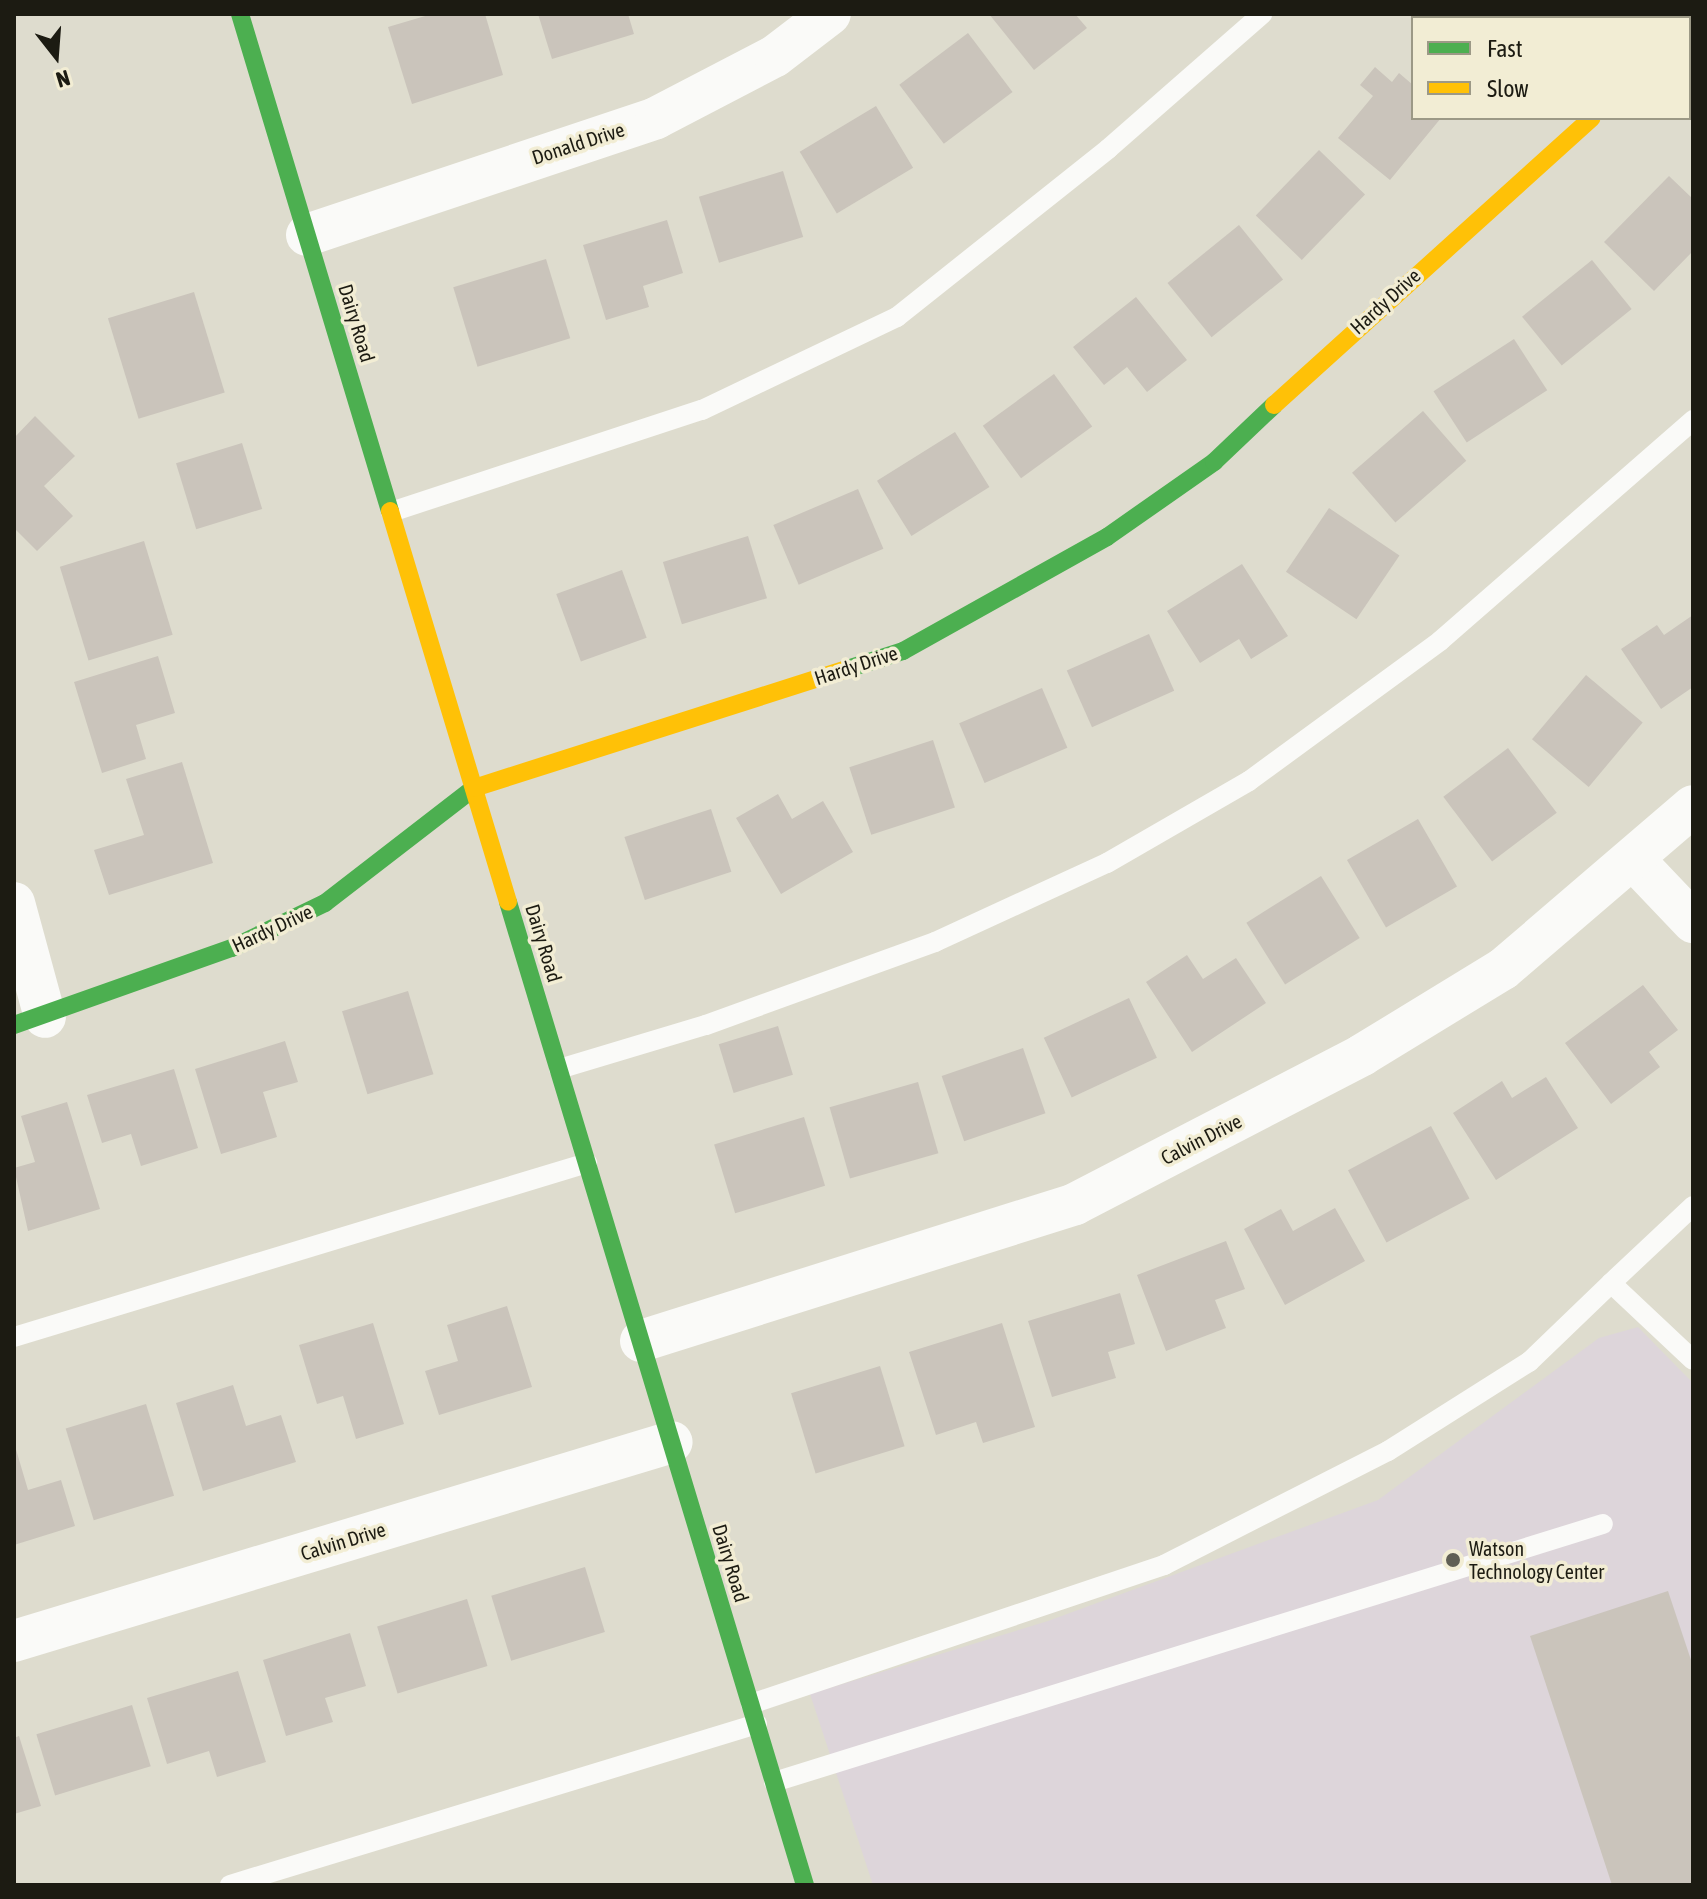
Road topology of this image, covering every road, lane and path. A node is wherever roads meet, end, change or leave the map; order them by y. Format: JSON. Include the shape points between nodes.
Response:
{"nodes":[{"id":1,"x":240,"y":14,"type":"edge"},
{"id":2,"x":830,"y":14,"type":"edge"},
{"id":3,"x":1262,"y":14,"type":"edge"},
{"id":4,"x":1590,"y":120,"type":"edge"},
{"id":5,"x":307,"y":235,"type":"junction"},
{"id":6,"x":1693,"y":420,"type":"edge"},
{"id":7,"x":391,"y":512,"type":"junction"},
{"id":8,"x":474,"y":788,"type":"junction"},
{"id":9,"x":1693,"y":806,"type":"edge"},
{"id":10,"x":1634,"y":860,"type":"junction"},
{"id":11,"x":14,"y":903,"type":"edge"},
{"id":12,"x":1693,"y":922,"type":"edge"},
{"id":13,"x":30,"y":1021,"type":"edge"},
{"id":14,"x":559,"y":1069,"type":"junction"},
{"id":15,"x":587,"y":1163,"type":"junction"},
{"id":16,"x":1693,"y":1206,"type":"edge"},
{"id":17,"x":1611,"y":1283,"type":"junction"},
{"id":18,"x":14,"y":1337,"type":"edge"},
{"id":19,"x":641,"y":1341,"type":"junction"},
{"id":20,"x":1693,"y":1360,"type":"edge"},
{"id":21,"x":672,"y":1442,"type":"junction"},
{"id":22,"x":1603,"y":1524,"type":"dead end"},
{"id":23,"x":14,"y":1641,"type":"edge"},
{"id":24,"x":754,"y":1714,"type":"junction"},
{"id":25,"x":774,"y":1782,"type":"junction"},
{"id":26,"x":230,"y":1885,"type":"edge"},
{"id":27,"x":805,"y":1885,"type":"edge"}],
"edges":[{"from":1,"to":5,"type":"street","name":"Dairy Road"},
{"from":2,"to":5,"type":"street","name":"Donald Drive","via":[[775,56],[656,118]]},
{"from":3,"to":7,"type":"lane","via":[[1108,149],[897,317],[702,410]]},
{"from":4,"to":8,"type":"street","name":"Hardy Drive","via":[[1353,329],[1214,462],[1107,537],[903,651]]},
{"from":5,"to":7,"type":"street","name":"Dairy Road"},
{"from":6,"to":14,"type":"lane","via":[[1440,641],[1249,781],[1120,856],[935,942],[706,1025]]},
{"from":7,"to":8,"type":"street","name":"Dairy Road"},
{"from":8,"to":13,"type":"street","name":"Hardy Drive","via":[[325,903],[232,948]]},
{"from":8,"to":14,"type":"street","name":"Dairy Road"},
{"from":9,"to":10,"type":"street","name":"Calvin Drive"},
{"from":10,"to":12,"type":"street"},
{"from":10,"to":19,"type":"street","name":"Calvin Drive","via":[[1490,977],[1362,1055],[1075,1204]]},
{"from":11,"to":13,"type":"street"},
{"from":14,"to":15,"type":"street","name":"Dairy Road"},
{"from":15,"to":18,"type":"lane"},
{"from":15,"to":19,"type":"street","name":"Dairy Road"},
{"from":16,"to":17,"type":"lane"},
{"from":17,"to":20,"type":"lane"},
{"from":17,"to":24,"type":"lane","via":[[1529,1362],[1388,1451],[1164,1565]]},
{"from":19,"to":21,"type":"street","name":"Dairy Road"},
{"from":21,"to":23,"type":"street","name":"Calvin Drive"},
{"from":21,"to":24,"type":"street","name":"Dairy Road"},
{"from":22,"to":25,"type":"lane"},
{"from":24,"to":25,"type":"street","name":"Dairy Road"},
{"from":24,"to":26,"type":"lane"},
{"from":25,"to":27,"type":"street","name":"Dairy Road"}]}
